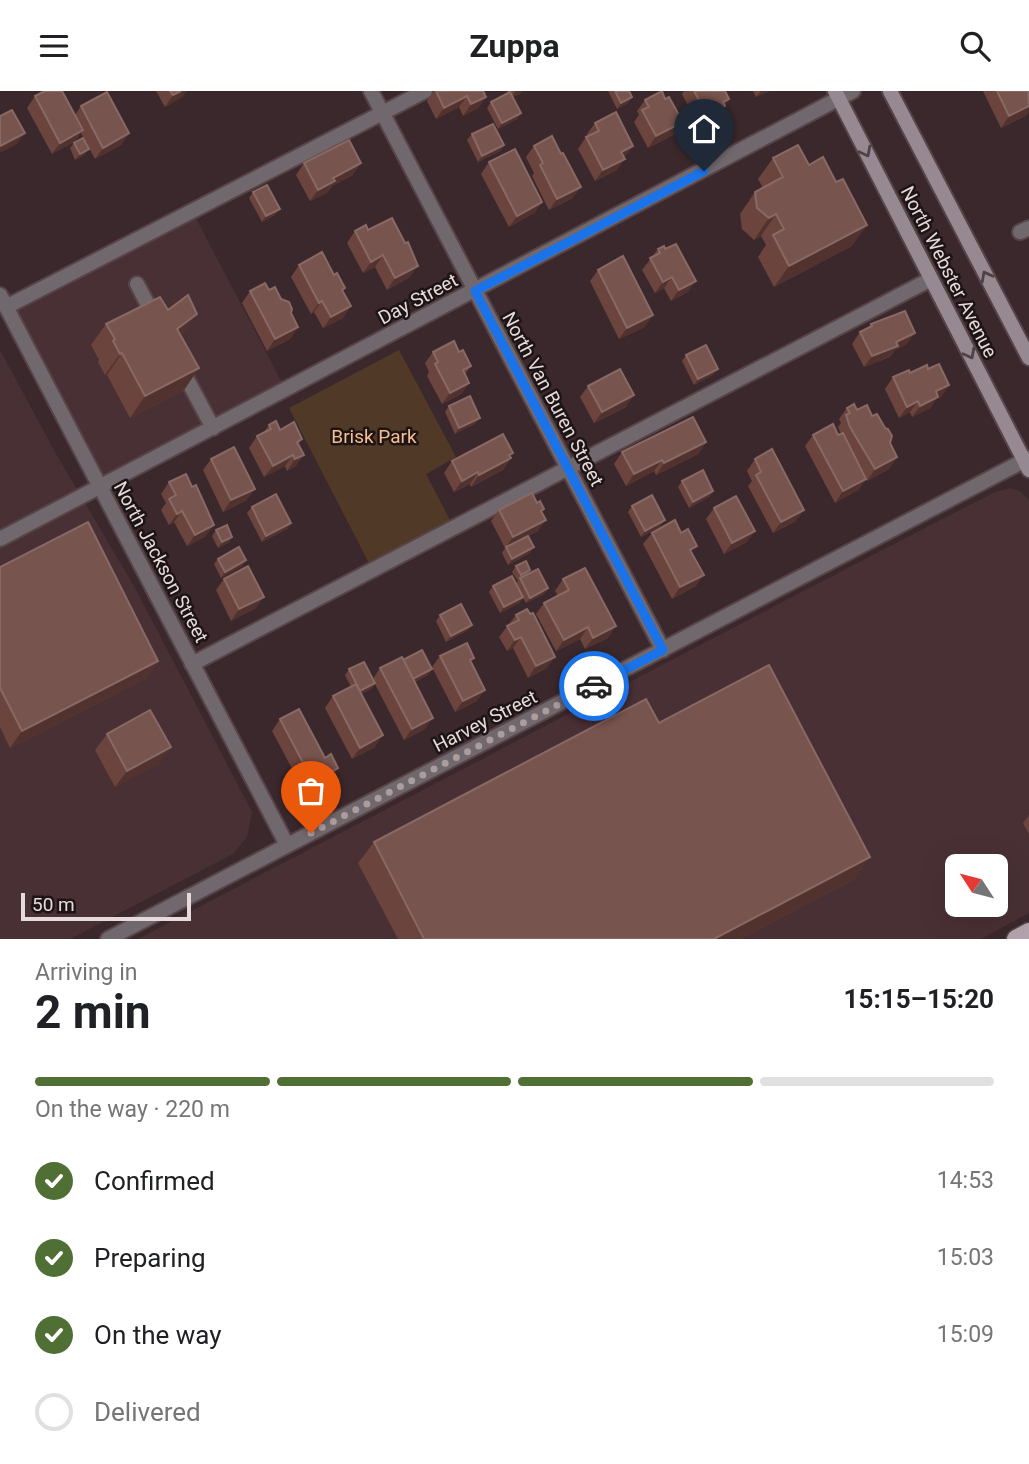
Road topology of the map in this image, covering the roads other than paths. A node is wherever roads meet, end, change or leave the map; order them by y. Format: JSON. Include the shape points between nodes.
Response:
{"nodes":[{"id":1,"x":371,"y":91,"type":"edge"},
{"id":2,"x":425,"y":91,"type":"edge"},
{"id":3,"x":853,"y":91,"type":"edge"},
{"id":4,"x":890,"y":91,"type":"edge"},
{"id":5,"x":837,"y":95,"type":"edge"},
{"id":6,"x":383,"y":113,"type":"junction"},
{"id":7,"x":931,"y":279,"type":"junction"},
{"id":8,"x":137,"y":284,"type":"dead end"},
{"id":9,"x":475,"y":291,"type":"junction"},
{"id":10,"x":3,"y":302,"type":"edge"},
{"id":11,"x":165,"y":336,"type":"edge"},
{"id":12,"x":176,"y":357,"type":"edge"},
{"id":13,"x":1029,"y":358,"type":"edge"},
{"id":14,"x":213,"y":428,"type":"junction"},
{"id":15,"x":1027,"y":463,"type":"edge"},
{"id":16,"x":568,"y":468,"type":"junction"},
{"id":17,"x":100,"y":487,"type":"junction"},
{"id":18,"x":0,"y":539,"type":"edge"},
{"id":19,"x":663,"y":650,"type":"junction"},
{"id":20,"x":192,"y":664,"type":"junction"},
{"id":21,"x":287,"y":845,"type":"junction"},
{"id":22,"x":1029,"y":932,"type":"edge"},
{"id":23,"x":108,"y":939,"type":"edge"},
{"id":24,"x":1016,"y":939,"type":"edge"}],
"edges":[{"from":1,"to":6,"type":"street","name":"North Van Buren Street"},
{"from":2,"to":6,"type":"street"},
{"from":3,"to":5,"type":"street","name":"Day Street"},
{"from":13,"to":4,"type":"main road","name":"North Webster Avenue","one_way":true},
{"from":5,"to":7,"type":"main road","name":"North Webster Avenue","one_way":true},
{"from":5,"to":9,"type":"street","name":"Day Street"},
{"from":6,"to":9,"type":"street","name":"North Van Buren Street"},
{"from":6,"to":10,"type":"street"},
{"from":7,"to":15,"type":"main road","name":"North Webster Avenue","one_way":true},
{"from":7,"to":16,"type":"street"},
{"from":8,"to":11,"type":"street"},
{"from":9,"to":14,"type":"street","name":"Day Street"},
{"from":9,"to":16,"type":"street","name":"North Van Buren Street"},
{"from":10,"to":17,"type":"street","name":"North Jackson Street"},
{"from":12,"to":14,"type":"street"},
{"from":14,"to":17,"type":"street","name":"Day Street"},
{"from":15,"to":19,"type":"street","name":"Harvey Street"},
{"from":16,"to":19,"type":"street","name":"North Van Buren Street"},
{"from":16,"to":20,"type":"street"},
{"from":17,"to":18,"type":"street","name":"Day Street"},
{"from":17,"to":20,"type":"street","name":"North Jackson Street"},
{"from":19,"to":21,"type":"street","name":"Harvey Street"},
{"from":20,"to":21,"type":"street","name":"North Jackson Street"},
{"from":21,"to":23,"type":"street","name":"Harvey Street"},
{"from":22,"to":24,"type":"main road"}]}
